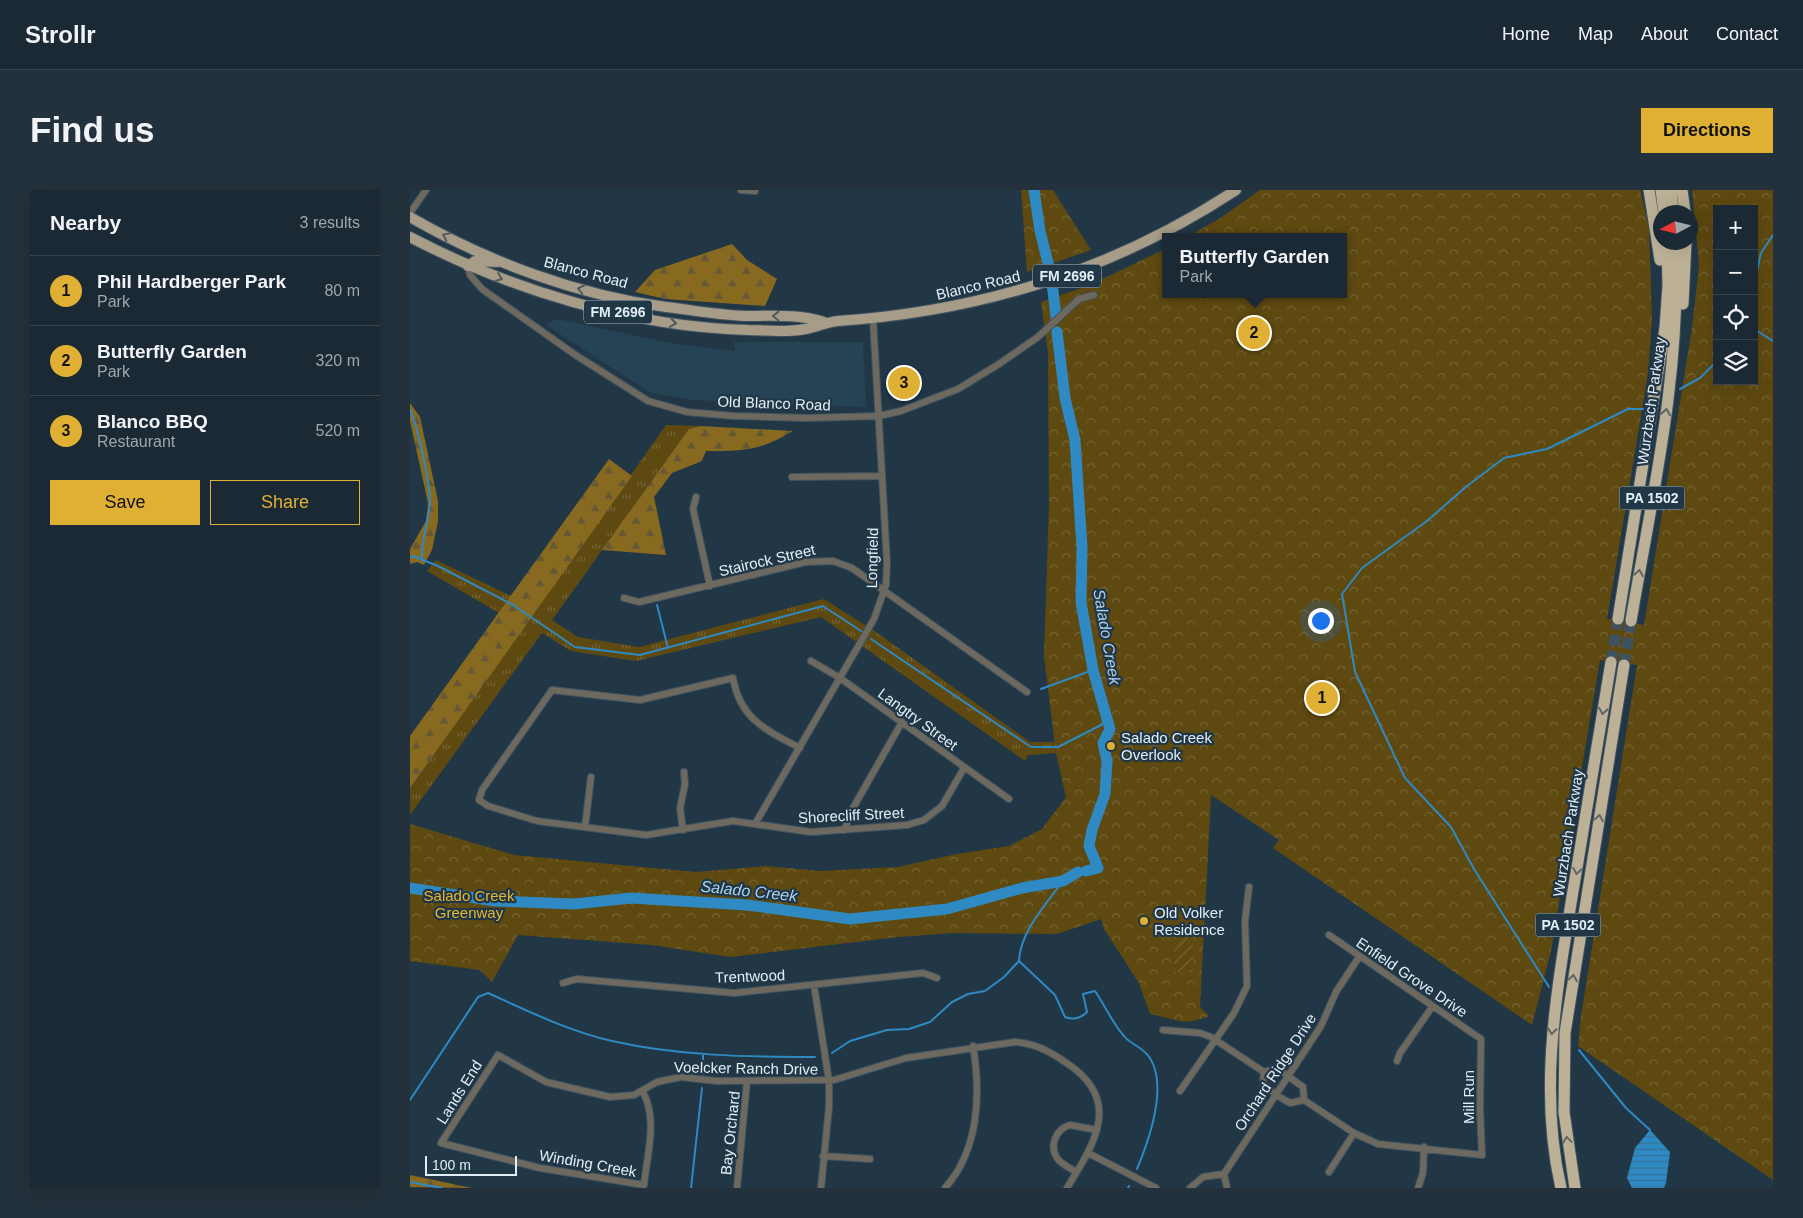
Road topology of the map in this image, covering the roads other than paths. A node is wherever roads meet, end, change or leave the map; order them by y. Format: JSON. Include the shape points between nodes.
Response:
{"nodes":[{"id":1,"x":426,"y":190,"type":"edge"},
{"id":2,"x":742,"y":190,"type":"edge"},
{"id":3,"x":1236,"y":190,"type":"edge"},
{"id":4,"x":1649,"y":190,"type":"edge"},
{"id":5,"x":1661,"y":190,"type":"edge"},
{"id":6,"x":1671,"y":190,"type":"edge"},
{"id":7,"x":1682,"y":190,"type":"edge"},
{"id":8,"x":755,"y":191,"type":"edge"},
{"id":9,"x":1663,"y":205,"type":"edge"},
{"id":10,"x":1672,"y":205,"type":"edge"},
{"id":11,"x":1684,"y":205,"type":"edge"},
{"id":12,"x":410,"y":212,"type":"edge"},
{"id":13,"x":410,"y":217,"type":"edge"},
{"id":14,"x":1164,"y":233,"type":"edge"},
{"id":15,"x":1162,"y":234,"type":"edge"},
{"id":16,"x":410,"y":237,"type":"edge"},
{"id":17,"x":1667,"y":250,"type":"edge"},
{"id":18,"x":1675,"y":250,"type":"edge"},
{"id":19,"x":1686,"y":250,"type":"edge"},
{"id":20,"x":501,"y":262,"type":"junction"},
{"id":21,"x":468,"y":266,"type":"junction"},
{"id":22,"x":1094,"y":295,"type":"dead end"},
{"id":23,"x":873,"y":319,"type":"junction"},
{"id":24,"x":824,"y":322,"type":"junction"},
{"id":25,"x":1665,"y":328,"type":"junction"},
{"id":26,"x":1674,"y":348,"type":"junction"},
{"id":27,"x":878,"y":416,"type":"junction"},
{"id":28,"x":792,"y":476,"type":"dead end"},
{"id":29,"x":882,"y":476,"type":"junction"},
{"id":30,"x":696,"y":497,"type":"dead end"},
{"id":31,"x":710,"y":586,"type":"junction"},
{"id":32,"x":885,"y":591,"type":"junction"},
{"id":33,"x":624,"y":598,"type":"dead end"},
{"id":34,"x":1618,"y":619,"type":"tunnel mouth"},
{"id":35,"x":1632,"y":621,"type":"tunnel mouth"},
{"id":36,"x":811,"y":662,"type":"dead end"},
{"id":37,"x":1611,"y":662,"type":"tunnel mouth"},
{"id":38,"x":1624,"y":665,"type":"tunnel mouth"},
{"id":39,"x":840,"y":678,"type":"junction"},
{"id":40,"x":1027,"y":692,"type":"dead end"},
{"id":41,"x":902,"y":722,"type":"junction"},
{"id":42,"x":800,"y":748,"type":"junction"},
{"id":43,"x":964,"y":768,"type":"junction"},
{"id":44,"x":684,"y":772,"type":"dead end"},
{"id":45,"x":592,"y":777,"type":"dead end"},
{"id":46,"x":1009,"y":799,"type":"dead end"},
{"id":47,"x":755,"y":824,"type":"junction"},
{"id":48,"x":585,"y":826,"type":"junction"},
{"id":49,"x":683,"y":830,"type":"junction"},
{"id":50,"x":845,"y":830,"type":"junction"},
{"id":51,"x":1249,"y":887,"type":"dead end"},
{"id":52,"x":1329,"y":935,"type":"dead end"},
{"id":53,"x":1359,"y":957,"type":"junction"},
{"id":54,"x":937,"y":978,"type":"dead end"},
{"id":55,"x":563,"y":983,"type":"dead end"},
{"id":56,"x":814,"y":985,"type":"junction"},
{"id":57,"x":1432,"y":1006,"type":"junction"},
{"id":58,"x":1163,"y":1030,"type":"dead end"},
{"id":59,"x":1481,"y":1039,"type":"joint"},
{"id":60,"x":1217,"y":1040,"type":"junction"},
{"id":61,"x":973,"y":1046,"type":"junction"},
{"id":62,"x":498,"y":1055,"type":"joint"},
{"id":63,"x":1397,"y":1061,"type":"dead end"},
{"id":64,"x":1264,"y":1072,"type":"junction"},
{"id":65,"x":1289,"y":1075,"type":"junction"},
{"id":66,"x":748,"y":1081,"type":"junction"},
{"id":67,"x":828,"y":1081,"type":"junction"},
{"id":68,"x":1180,"y":1091,"type":"dead end"},
{"id":69,"x":643,"y":1092,"type":"junction"},
{"id":70,"x":1276,"y":1095,"type":"junction"},
{"id":71,"x":1304,"y":1100,"type":"junction"},
{"id":72,"x":1097,"y":1130,"type":"junction"},
{"id":73,"x":1354,"y":1133,"type":"junction"},
{"id":74,"x":441,"y":1143,"type":"joint"},
{"id":75,"x":1424,"y":1147,"type":"junction"},
{"id":76,"x":1088,"y":1153,"type":"junction"},
{"id":77,"x":823,"y":1156,"type":"junction"},
{"id":78,"x":870,"y":1159,"type":"dead end"},
{"id":79,"x":1076,"y":1172,"type":"junction"},
{"id":80,"x":1329,"y":1172,"type":"dead end"},
{"id":81,"x":1224,"y":1174,"type":"junction"},
{"id":82,"x":737,"y":1188,"type":"edge"},
{"id":83,"x":821,"y":1188,"type":"edge"},
{"id":84,"x":945,"y":1188,"type":"edge"},
{"id":85,"x":1067,"y":1188,"type":"edge"},
{"id":86,"x":1156,"y":1188,"type":"edge"},
{"id":87,"x":1190,"y":1188,"type":"edge"},
{"id":88,"x":1227,"y":1188,"type":"edge"},
{"id":89,"x":1418,"y":1188,"type":"edge"},
{"id":90,"x":1561,"y":1188,"type":"edge"},
{"id":91,"x":1575,"y":1188,"type":"edge"}],
"edges":[{"from":1,"to":12,"type":"street"},
{"from":2,"to":8,"type":"street"},
{"from":3,"to":14,"type":"main road","name":"Blanco Road","number":"FM 2696"},
{"from":4,"to":25,"type":"highway","via":[[1658,240]]},
{"from":5,"to":9,"type":"highway"},
{"from":6,"to":10,"type":"highway"},
{"from":7,"to":11,"type":"highway"},
{"from":20,"to":13,"type":"main road","name":"Blanco Road","number":"FM 2696","one_way":true},
{"from":15,"to":23,"type":"main road","name":"Blanco Road","number":"FM 2696","via":[[1065,277],[1023,290],[944,309]]},
{"from":16,"to":21,"type":"main road","name":"Blanco Road","number":"FM 2696"},
{"from":17,"to":25,"type":"highway","name":"Wurzbach Parkway","number":"PA 1502"},
{"from":18,"to":26,"type":"highway","name":"Wurzbach Parkway","number":"PA 1502"},
{"from":19,"to":26,"type":"highway","via":[[1684,303]]},
{"from":20,"to":21,"type":"main road","via":[[480,260]]},
{"from":24,"to":20,"type":"main road","name":"Blanco Road","number":"FM 2696","one_way":true,"via":[[805,316],[743,316],[664,307],[574,287]]},
{"from":21,"to":24,"type":"main road","name":"Blanco Road","number":"FM 2696","one_way":true,"via":[[542,292],[662,321],[762,330],[805,330]]},
{"from":21,"to":27,"type":"street","name":"Old Blanco Road","via":[[470,276],[482,289],[648,401],[687,412],[734,416]]},
{"from":22,"to":27,"type":"street","name":"Old Blanco Road","via":[[1079,299],[1038,337],[980,377],[921,405]]},
{"from":23,"to":24,"type":"main road","name":"Blanco Road","number":"FM 2696"},
{"from":23,"to":27,"type":"street","name":"Longfield"},
{"from":25,"to":34,"type":"highway","name":"Wurzbach Parkway","number":"PA 1502"},
{"from":35,"to":26,"type":"highway","name":"Wurzbach Parkway","number":"PA 1502","one_way":true},
{"from":27,"to":29,"type":"street","name":"Longfield"},
{"from":28,"to":29,"type":"street"},
{"from":29,"to":32,"type":"street","name":"Longfield","via":[[887,562]]},
{"from":30,"to":31,"type":"street","via":[[693,509]]},
{"from":31,"to":32,"type":"street","name":"Stairock Street","via":[[826,560],[852,568]]},
{"from":31,"to":33,"type":"street","name":"Stairock Street","via":[[639,602]]},
{"from":32,"to":39,"type":"street","name":"Longfield","via":[[874,619]]},
{"from":32,"to":40,"type":"street","name":"Stairock Street"},
{"from":36,"to":39,"type":"street","name":"Langtry Street"},
{"from":37,"to":90,"type":"highway","name":"Wurzbach Parkway","number":"PA 1502","one_way":true,"via":[[1551,1042],[1550,1112]]},
{"from":91,"to":38,"type":"highway","name":"Wurzbach Parkway","number":"PA 1502","one_way":true,"via":[[1564,1112],[1565,1033]]},
{"from":39,"to":41,"type":"street","name":"Langtry Street"},
{"from":39,"to":42,"type":"street","name":"Longfield"},
{"from":41,"to":43,"type":"street","name":"Langtry Street"},
{"from":41,"to":50,"type":"street","via":[[850,815]]},
{"from":42,"to":47,"type":"street","name":"Longfield"},
{"from":42,"to":48,"type":"street","name":"Shorecliff Street","via":[[754,721],[738,699],[733,678],[640,700],[552,690],[482,790],[479,800],[488,806],[537,821]]},
{"from":43,"to":46,"type":"street","name":"Langtry Street"},
{"from":43,"to":50,"type":"street","name":"Shorecliff Street","via":[[942,806],[924,820],[907,825]]},
{"from":44,"to":49,"type":"street","via":[[680,808]]},
{"from":45,"to":48,"type":"street"},
{"from":47,"to":49,"type":"street","name":"Shorecliff Street","via":[[726,821]]},
{"from":47,"to":50,"type":"street","name":"Shorecliff Street","via":[[800,832]]},
{"from":48,"to":49,"type":"street","name":"Shorecliff Street","via":[[652,836]]},
{"from":51,"to":60,"type":"street","via":[[1245,921],[1247,986]]},
{"from":52,"to":53,"type":"street","name":"Enfield Grove Drive"},
{"from":53,"to":57,"type":"street","name":"Enfield Grove Drive"},
{"from":53,"to":65,"type":"street","name":"Orchard Ridge Drive","via":[[1340,985],[1321,1026]]},
{"from":54,"to":56,"type":"street","name":"Trentwood","via":[[923,973]]},
{"from":55,"to":56,"type":"street","name":"Trentwood","via":[[576,979],[734,993]]},
{"from":56,"to":67,"type":"street"},
{"from":57,"to":59,"type":"street","name":"Enfield Grove Drive"},
{"from":57,"to":63,"type":"street"},
{"from":58,"to":60,"type":"street","via":[[1200,1033]]},
{"from":59,"to":75,"type":"street","name":"Mill Run","via":[[1482,1155]]},
{"from":60,"to":64,"type":"street"},
{"from":60,"to":68,"type":"street"},
{"from":61,"to":67,"type":"street","name":"Voelcker Ranch Drive","via":[[906,1058]]},
{"from":61,"to":72,"type":"street","name":"Voelcker Ranch Drive","via":[[1016,1042],[1050,1051],[1081,1073],[1094,1090],[1099,1105]]},
{"from":61,"to":84,"type":"street","via":[[976,1070],[973,1137],[960,1169]]},
{"from":62,"to":69,"type":"street","name":"Voelcker Ranch Drive","via":[[561,1087],[610,1097]]},
{"from":62,"to":74,"type":"street","name":"Lands End"},
{"from":64,"to":65,"type":"street","via":[[1277,1068]]},
{"from":64,"to":70,"type":"street","via":[[1263,1083]]},
{"from":65,"to":70,"type":"street","name":"Orchard Ridge Drive"},
{"from":65,"to":71,"type":"street","via":[[1303,1087]]},
{"from":66,"to":67,"type":"street","name":"Voelcker Ranch Drive"},
{"from":66,"to":69,"type":"street","name":"Voelcker Ranch Drive","via":[[670,1078]]},
{"from":66,"to":82,"type":"street","name":"Bay Orchard"},
{"from":67,"to":77,"type":"street","via":[[829,1107]]},
{"from":69,"to":74,"type":"street","name":"Winding Creek","via":[[650,1106],[651,1118],[644,1185],[540,1168]]},
{"from":70,"to":71,"type":"street","via":[[1290,1103]]},
{"from":70,"to":81,"type":"street","name":"Orchard Ridge Drive"},
{"from":71,"to":73,"type":"street"},
{"from":72,"to":76,"type":"street","name":"Voelcker Ranch Drive"},
{"from":72,"to":79,"type":"street","via":[[1070,1125],[1057,1134],[1053,1145],[1056,1157]]},
{"from":73,"to":75,"type":"street","via":[[1388,1146]]},
{"from":73,"to":80,"type":"street"},
{"from":75,"to":89,"type":"street","via":[[1423,1173]]},
{"from":76,"to":79,"type":"street","name":"Voelcker Ranch Drive"},
{"from":76,"to":86,"type":"street"},
{"from":77,"to":78,"type":"street"},
{"from":77,"to":83,"type":"street"},
{"from":79,"to":85,"type":"street","name":"Voelcker Ranch Drive"},
{"from":81,"to":87,"type":"street","via":[[1203,1177]]},
{"from":81,"to":88,"type":"street"}]}
